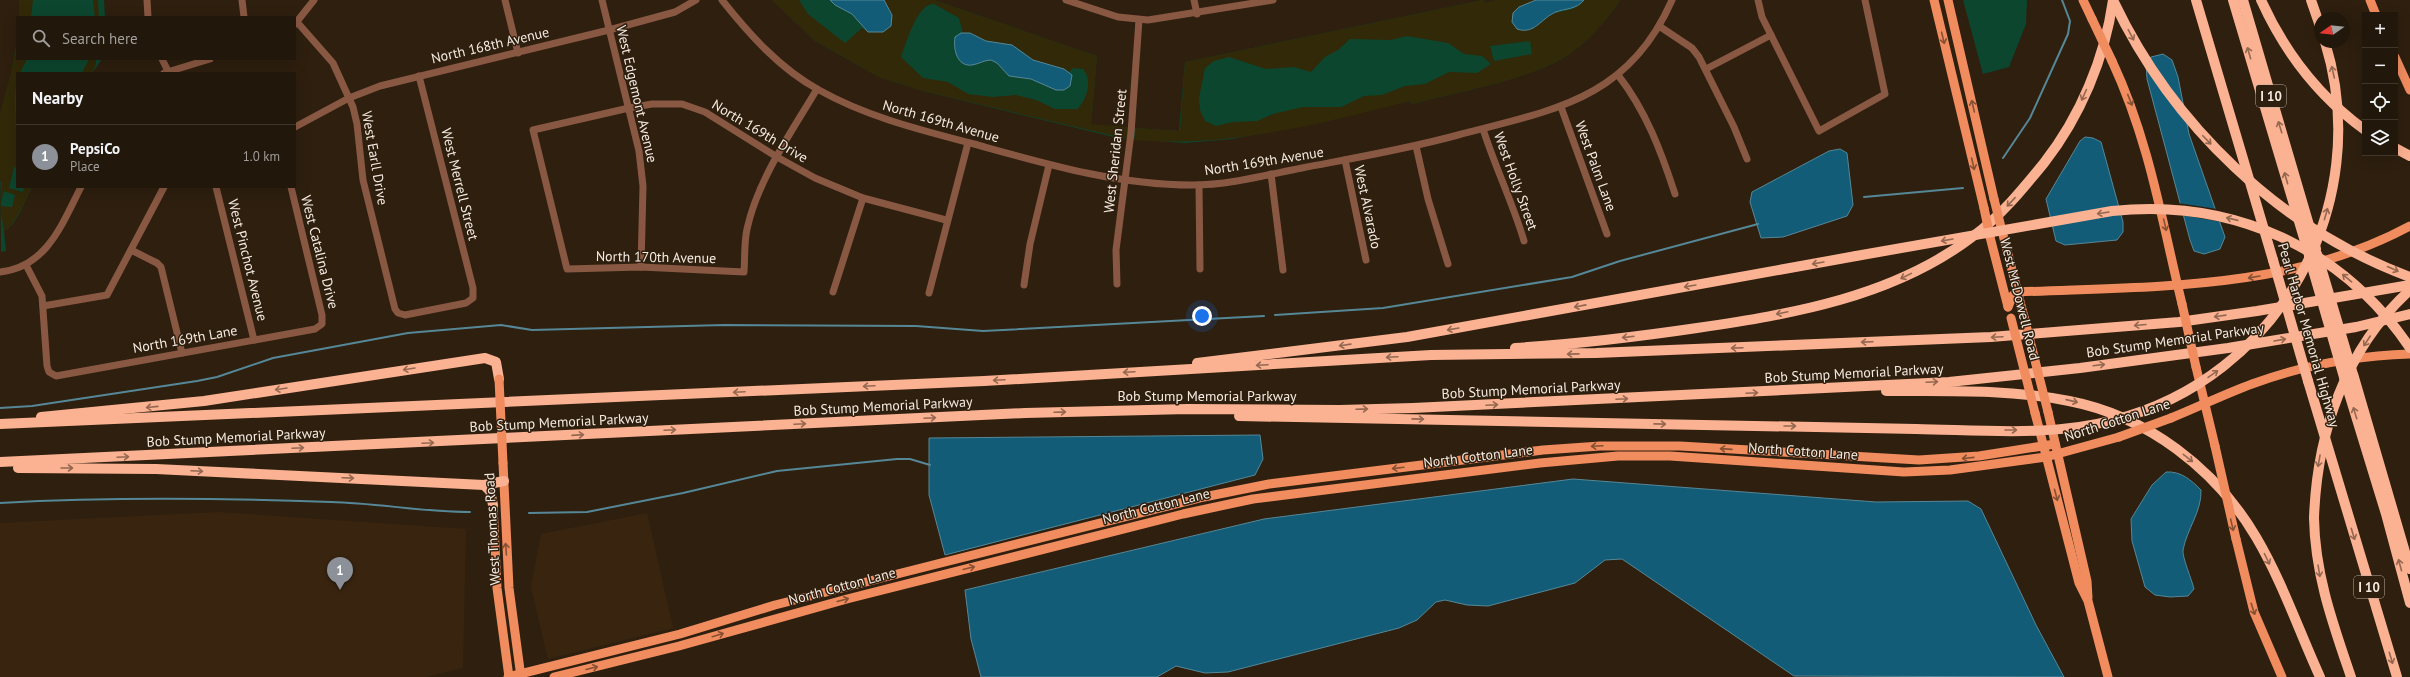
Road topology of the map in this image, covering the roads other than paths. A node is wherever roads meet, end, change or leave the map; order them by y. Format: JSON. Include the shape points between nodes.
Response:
{"nodes":[{"id":1,"x":147,"y":0,"type":"edge"},
{"id":2,"x":242,"y":0,"type":"edge"},
{"id":3,"x":314,"y":0,"type":"edge"},
{"id":4,"x":505,"y":0,"type":"edge"},
{"id":5,"x":602,"y":0,"type":"edge"},
{"id":6,"x":696,"y":0,"type":"edge"},
{"id":7,"x":722,"y":0,"type":"edge"},
{"id":8,"x":1066,"y":0,"type":"edge"},
{"id":9,"x":1194,"y":0,"type":"edge"},
{"id":10,"x":1273,"y":0,"type":"edge"},
{"id":11,"x":1672,"y":0,"type":"edge"},
{"id":12,"x":1758,"y":0,"type":"edge"},
{"id":13,"x":1865,"y":0,"type":"edge"},
{"id":14,"x":1934,"y":0,"type":"edge"},
{"id":15,"x":1948,"y":0,"type":"edge"},
{"id":16,"x":2083,"y":0,"type":"edge"},
{"id":17,"x":2113,"y":0,"type":"edge"},
{"id":18,"x":2196,"y":0,"type":"edge"},
{"id":19,"x":2233,"y":0,"type":"edge"},
{"id":20,"x":2243,"y":0,"type":"edge"},
{"id":21,"x":2261,"y":0,"type":"edge"},
{"id":22,"x":2311,"y":0,"type":"edge"},
{"id":23,"x":2370,"y":0,"type":"edge"},
{"id":24,"x":2315,"y":12,"type":"edge"},
{"id":25,"x":2375,"y":12,"type":"edge"},
{"id":26,"x":1197,"y":14,"type":"junction"},
{"id":27,"x":148,"y":16,"type":"edge"},
{"id":28,"x":244,"y":16,"type":"edge"},
{"id":29,"x":1139,"y":20,"type":"junction"},
{"id":30,"x":296,"y":23,"type":"edge"},
{"id":31,"x":1659,"y":26,"type":"junction"},
{"id":32,"x":609,"y":30,"type":"junction"},
{"id":33,"x":1771,"y":35,"type":"junction"},
{"id":34,"x":2326,"y":48,"type":"edge"},
{"id":35,"x":518,"y":53,"type":"junction"},
{"id":36,"x":162,"y":60,"type":"edge"},
{"id":37,"x":207,"y":60,"type":"edge"},
{"id":38,"x":2398,"y":64,"type":"edge"},
{"id":39,"x":1706,"y":69,"type":"junction"},
{"id":40,"x":166,"y":72,"type":"edge"},
{"id":41,"x":1618,"y":75,"type":"junction"},
{"id":42,"x":419,"y":76,"type":"junction"},
{"id":43,"x":817,"y":89,"type":"junction"},
{"id":44,"x":2410,"y":90,"type":"edge"},
{"id":45,"x":349,"y":98,"type":"junction"},
{"id":46,"x":629,"y":108,"type":"junction"},
{"id":47,"x":1562,"y":108,"type":"junction"},
{"id":48,"x":296,"y":126,"type":"edge"},
{"id":49,"x":2362,"y":128,"type":"edge"},
{"id":50,"x":1484,"y":129,"type":"junction"},
{"id":51,"x":968,"y":143,"type":"junction"},
{"id":52,"x":1416,"y":146,"type":"junction"},
{"id":53,"x":2398,"y":150,"type":"edge"},
{"id":54,"x":2408,"y":155,"type":"edge"},
{"id":55,"x":777,"y":157,"type":"junction"},
{"id":56,"x":1747,"y":159,"type":"dead end"},
{"id":57,"x":1345,"y":160,"type":"junction"},
{"id":58,"x":1049,"y":165,"type":"junction"},
{"id":59,"x":1270,"y":174,"type":"junction"},
{"id":60,"x":1126,"y":182,"type":"junction"},
{"id":61,"x":1199,"y":185,"type":"junction"},
{"id":62,"x":80,"y":188,"type":"edge"},
{"id":63,"x":163,"y":188,"type":"edge"},
{"id":64,"x":216,"y":188,"type":"edge"},
{"id":65,"x":291,"y":188,"type":"edge"},
{"id":66,"x":1675,"y":194,"type":"dead end"},
{"id":67,"x":862,"y":198,"type":"junction"},
{"id":68,"x":946,"y":220,"type":"junction"},
{"id":69,"x":2410,"y":226,"type":"edge"},
{"id":70,"x":1607,"y":234,"type":"dead end"},
{"id":71,"x":1524,"y":241,"type":"dead end"},
{"id":72,"x":131,"y":250,"type":"junction"},
{"id":73,"x":2313,"y":254,"type":"junction"},
{"id":74,"x":1366,"y":260,"type":"dead end"},
{"id":75,"x":1448,"y":264,"type":"dead end"},
{"id":76,"x":26,"y":265,"type":"junction"},
{"id":77,"x":641,"y":267,"type":"junction"},
{"id":78,"x":1200,"y":269,"type":"dead end"},
{"id":79,"x":567,"y":270,"type":"joint"},
{"id":80,"x":1283,"y":270,"type":"dead end"},
{"id":81,"x":0,"y":272,"type":"edge"},
{"id":82,"x":2410,"y":276,"type":"edge"},
{"id":83,"x":1117,"y":284,"type":"dead end"},
{"id":84,"x":2178,"y":284,"type":"junction"},
{"id":85,"x":1024,"y":285,"type":"dead end"},
{"id":86,"x":2410,"y":285,"type":"edge"},
{"id":87,"x":2410,"y":290,"type":"edge"},
{"id":88,"x":833,"y":292,"type":"dead end"},
{"id":89,"x":2018,"y":292,"type":"junction"},
{"id":90,"x":929,"y":293,"type":"dead end"},
{"id":91,"x":43,"y":306,"type":"junction"},
{"id":92,"x":2008,"y":307,"type":"junction"},
{"id":93,"x":398,"y":313,"type":"joint"},
{"id":94,"x":2410,"y":314,"type":"edge"},
{"id":95,"x":322,"y":324,"type":"joint"},
{"id":96,"x":254,"y":340,"type":"junction"},
{"id":97,"x":2410,"y":348,"type":"edge"},
{"id":98,"x":182,"y":353,"type":"junction"},
{"id":99,"x":2410,"y":354,"type":"edge"},
{"id":100,"x":1431,"y":355,"type":"junction"},
{"id":101,"x":1168,"y":370,"type":"junction"},
{"id":102,"x":2349,"y":376,"type":"junction"},
{"id":103,"x":499,"y":379,"type":"joint"},
{"id":104,"x":1768,"y":392,"type":"junction"},
{"id":105,"x":2204,"y":404,"type":"junction"},
{"id":106,"x":1155,"y":411,"type":"junction"},
{"id":107,"x":0,"y":424,"type":"edge"},
{"id":108,"x":2055,"y":444,"type":"junction"},
{"id":109,"x":2043,"y":446,"type":"junction"},
{"id":110,"x":2057,"y":455,"type":"junction"},
{"id":111,"x":2046,"y":457,"type":"junction"},
{"id":112,"x":0,"y":462,"type":"edge"},
{"id":113,"x":0,"y":469,"type":"edge"},
{"id":114,"x":504,"y":481,"type":"junction"},
{"id":115,"x":484,"y":484,"type":"junction"},
{"id":116,"x":493,"y":505,"type":"joint"},
{"id":117,"x":2410,"y":570,"type":"edge"},
{"id":118,"x":2088,"y":602,"type":"junction"},
{"id":119,"x":2410,"y":603,"type":"edge"},
{"id":120,"x":670,"y":636,"type":"junction"},
{"id":121,"x":636,"y":657,"type":"junction"},
{"id":122,"x":521,"y":676,"type":"edge"},
{"id":123,"x":509,"y":677,"type":"edge"},
{"id":124,"x":554,"y":677,"type":"edge"},
{"id":125,"x":2108,"y":677,"type":"edge"},
{"id":126,"x":2282,"y":677,"type":"edge"},
{"id":127,"x":2320,"y":677,"type":"edge"},
{"id":128,"x":2351,"y":677,"type":"edge"},
{"id":129,"x":2397,"y":677,"type":"edge"}],
"edges":[{"from":1,"to":27,"type":"street"},
{"from":2,"to":28,"type":"street"},
{"from":3,"to":30,"type":"street"},
{"from":4,"to":35,"type":"street"},
{"from":5,"to":32,"type":"street","name":"West Edgemont Avenue"},
{"from":6,"to":32,"type":"street","name":"North 168th Avenue","via":[[675,12]]},
{"from":7,"to":43,"type":"street","name":"North 169th Avenue","via":[[763,48]]},
{"from":8,"to":29,"type":"street","via":[[1118,17]]},
{"from":9,"to":26,"type":"street"},
{"from":10,"to":26,"type":"street"},
{"from":11,"to":31,"type":"street","name":"North 169th Avenue"},
{"from":12,"to":33,"type":"street","via":[[1762,17]]},
{"from":13,"to":33,"type":"street","via":[[1885,94],[1819,131]]},
{"from":14,"to":92,"type":"main road","name":"West McDowell Road","one_way":true,"bridge":true},
{"from":89,"to":15,"type":"main road","name":"West McDowell Road","one_way":true,"bridge":true},
{"from":16,"to":84,"type":"main road","one_way":true,"bridge":true,"via":[[2130,100],[2146,146]]},
{"from":17,"to":82,"type":"highway","one_way":true,"bridge":true,"via":[[2132,38],[2171,97],[2202,135],[2235,168],[2288,211],[2328,237]]},
{"from":17,"to":100,"type":"highway","one_way":true,"via":[[2105,38],[2089,85],[2050,155],[2022,190],[1992,221],[1920,270],[1885,286],[1851,297],[1733,323],[1621,338]]},
{"from":18,"to":129,"type":"highway","name":"Pearl Harbor Memorial Highway","number":"I 10","one_way":true,"bridge":true},
{"from":73,"to":19,"type":"highway","one_way":true},
{"from":73,"to":20,"type":"highway","number":"I 10","one_way":true},
{"from":21,"to":49,"type":"highway","via":[[2278,36],[2304,73],[2323,96]]},
{"from":22,"to":24,"type":"highway"},
{"from":23,"to":25,"type":"main road"},
{"from":26,"to":29,"type":"street"},
{"from":29,"to":60,"type":"street","name":"West Sheridan Street"},
{"from":30,"to":45,"type":"street","name":"West Earll Drive","via":[[329,57]]},
{"from":31,"to":39,"type":"street","via":[[1692,48]]},
{"from":31,"to":41,"type":"street","name":"North 169th Avenue","via":[[1639,54]]},
{"from":32,"to":35,"type":"street","name":"North 168th Avenue"},
{"from":32,"to":46,"type":"street","name":"West Edgemont Avenue"},
{"from":33,"to":39,"type":"street"},
{"from":106,"to":34,"type":"highway","one_way":true,"bridge":true,"via":[[1188,415],[2045,430],[2107,422],[2144,411],[2182,394],[2219,370],[2244,349],[2277,313],[2302,274],[2317,242],[2328,208],[2336,167],[2339,123],[2337,92]]},
{"from":35,"to":42,"type":"street","name":"North 168th Avenue"},
{"from":36,"to":40,"type":"street"},
{"from":37,"to":40,"type":"street"},
{"from":38,"to":44,"type":"main road"},
{"from":39,"to":56,"type":"street"},
{"from":41,"to":47,"type":"street","name":"North 169th Avenue"},
{"from":41,"to":66,"type":"street","via":[[1648,122]]},
{"from":42,"to":45,"type":"street","name":"North 168th Avenue","via":[[380,86]]},
{"from":42,"to":93,"type":"street","name":"West Merrell Street","via":[[473,288],[473,298],[466,303],[405,315]]},
{"from":43,"to":51,"type":"street","name":"North 169th Avenue","via":[[853,107],[889,120]]},
{"from":43,"to":55,"type":"street"},
{"from":45,"to":48,"type":"street","name":"North 168th Avenue"},
{"from":45,"to":93,"type":"street","name":"West Earll Drive","via":[[356,118],[363,180]]},
{"from":46,"to":55,"type":"street","name":"North 169th Drive","via":[[652,104],[682,104],[705,112]]},
{"from":46,"to":77,"type":"street","name":"West Edgemont Avenue","via":[[639,151],[643,186]]},
{"from":46,"to":79,"type":"street","name":"North 169th Drive","via":[[533,130]]},
{"from":47,"to":50,"type":"street","name":"North 169th Avenue"},
{"from":47,"to":70,"type":"street","name":"West Palm Lane"},
{"from":50,"to":52,"type":"street","name":"North 169th Avenue"},
{"from":50,"to":71,"type":"street","name":"West Holly Street"},
{"from":51,"to":58,"type":"street","name":"North 169th Avenue"},
{"from":51,"to":68,"type":"street"},
{"from":52,"to":57,"type":"street","name":"North 169th Avenue"},
{"from":52,"to":75,"type":"street","via":[[1428,199]]},
{"from":53,"to":54,"type":"highway"},
{"from":55,"to":67,"type":"street","name":"North 169th Drive","via":[[815,178]]},
{"from":55,"to":77,"type":"street","name":"North 170th Avenue","via":[[762,187],[746,230],[744,272]]},
{"from":57,"to":59,"type":"street","name":"North 169th Avenue"},
{"from":57,"to":74,"type":"street","name":"West Alvarado"},
{"from":58,"to":60,"type":"street","name":"North 169th Avenue"},
{"from":58,"to":85,"type":"street","via":[[1030,244]]},
{"from":59,"to":61,"type":"street","name":"North 169th Avenue"},
{"from":59,"to":80,"type":"street"},
{"from":60,"to":61,"type":"street","name":"North 169th Avenue"},
{"from":60,"to":83,"type":"street","name":"West Sheridan Street","via":[[1116,250]]},
{"from":61,"to":78,"type":"street"},
{"from":62,"to":76,"type":"street","via":[[54,239],[42,253]]},
{"from":63,"to":72,"type":"street"},
{"from":64,"to":96,"type":"street","name":"West Pinchot Avenue"},
{"from":65,"to":95,"type":"street","name":"West Catalina Drive"},
{"from":67,"to":68,"type":"street","name":"North 169th Drive"},
{"from":67,"to":88,"type":"street"},
{"from":68,"to":90,"type":"street"},
{"from":69,"to":84,"type":"main road","one_way":true,"via":[[2364,247],[2296,268],[2250,278]]},
{"from":72,"to":91,"type":"street","via":[[107,295]]},
{"from":72,"to":98,"type":"street","via":[[157,262],[161,267]]},
{"from":73,"to":102,"type":"highway","number":"I 10","bridge":true},
{"from":76,"to":81,"type":"street"},
{"from":76,"to":91,"type":"street","via":[[40,291]]},
{"from":77,"to":79,"type":"street","name":"North 170th Avenue"},
{"from":84,"to":89,"type":"main road"},
{"from":84,"to":105,"type":"main road","bridge":true},
{"from":86,"to":100,"type":"highway","name":"Bob Stump Memorial Parkway","one_way":true,"via":[[2179,322],[2058,333],[1596,353]]},
{"from":87,"to":128,"type":"highway","one_way":true,"bridge":true,"via":[[2371,334],[2353,364],[2334,405],[2319,458],[2314,518],[2317,563],[2323,592]]},
{"from":89,"to":92,"type":"main road","via":[[2013,295]]},
{"from":89,"to":108,"type":"main road","name":"West McDowell Road","bridge":true},
{"from":91,"to":98,"type":"street","name":"North 169th Lane","via":[[47,366],[51,374],[58,376]]},
{"from":92,"to":109,"type":"main road","name":"West McDowell Road","bridge":true},
{"from":104,"to":94,"type":"highway","name":"Bob Stump Memorial Parkway","one_way":true,"via":[[1949,382],[2080,368],[2275,340]]},
{"from":95,"to":96,"type":"street","name":"North 169th Lane","via":[[315,329]]},
{"from":96,"to":98,"type":"street","name":"North 169th Lane"},
{"from":97,"to":101,"type":"highway","one_way":true,"bridge":true,"via":[[2377,305],[2338,270],[2305,248],[2249,224],[2190,210],[2143,208],[2112,211],[1447,330],[1302,351],[1204,361]]},
{"from":99,"to":105,"type":"main road","name":"North Cotton Lane","via":[[2359,358],[2296,369]]},
{"from":100,"to":101,"type":"highway","name":"Bob Stump Memorial Parkway","one_way":true},
{"from":101,"to":107,"type":"highway","name":"Bob Stump Memorial Parkway","one_way":true,"via":[[976,382]]},
{"from":102,"to":117,"type":"highway","number":"I 10"},
{"from":119,"to":102,"type":"highway","one_way":true},
{"from":103,"to":107,"type":"highway","one_way":true,"via":[[496,362],[485,358],[204,401],[34,418]]},
{"from":103,"to":114,"type":"main road","name":"West Thomas Road","bridge":true},
{"from":106,"to":104,"type":"highway","name":"Bob Stump Memorial Parkway","one_way":true,"via":[[1420,408]]},
{"from":104,"to":127,"type":"highway","one_way":true,"via":[[1921,391],[2038,396],[2087,405],[2141,427],[2193,462],[2217,485],[2241,514],[2268,560]]},
{"from":105,"to":110,"type":"main road","name":"North Cotton Lane","bridge":true,"via":[[2119,437]]},
{"from":105,"to":126,"type":"main road","one_way":true,"bridge":true,"via":[[2254,612]]},
{"from":112,"to":106,"type":"highway","name":"Bob Stump Memorial Parkway","one_way":true,"via":[[1003,414]]},
{"from":108,"to":109,"type":"main road","name":"North Cotton Lane"},
{"from":108,"to":110,"type":"main road","name":"West McDowell Road"},
{"from":109,"to":111,"type":"main road","name":"West McDowell Road"},
{"from":109,"to":120,"type":"main road","name":"North Cotton Lane","one_way":true,"via":[[1968,458],[1919,460],[1626,444],[1543,450],[1270,484],[1204,497],[808,596]]},
{"from":110,"to":111,"type":"main road","name":"North Cotton Lane"},
{"from":110,"to":118,"type":"main road","name":"West McDowell Road","via":[[2087,581]]},
{"from":111,"to":118,"type":"main road","name":"West McDowell Road","one_way":true,"via":[[2079,583]]},
{"from":121,"to":111,"type":"main road","name":"North Cotton Lane","one_way":true,"via":[[807,609],[1201,509],[1282,494],[1592,458],[1670,456],[1904,472],[1974,468]]},
{"from":113,"to":115,"type":"highway","one_way":true,"via":[[156,469]]},
{"from":114,"to":115,"type":"highway"},
{"from":122,"to":114,"type":"main road","name":"West Thomas Road","one_way":true,"via":[[509,588]]},
{"from":115,"to":116,"type":"highway","via":[[490,491]]},
{"from":116,"to":123,"type":"main road","name":"West Thomas Road","via":[[498,588]]},
{"from":118,"to":125,"type":"main road","name":"West McDowell Road"},
{"from":120,"to":121,"type":"main road","via":[[664,644],[642,650]]},
{"from":120,"to":122,"type":"main road","name":"North Cotton Lane"},
{"from":124,"to":121,"type":"main road","name":"North Cotton Lane","one_way":true},
{"from":122,"to":123,"type":"main road","name":"North Cotton Lane"}]}
